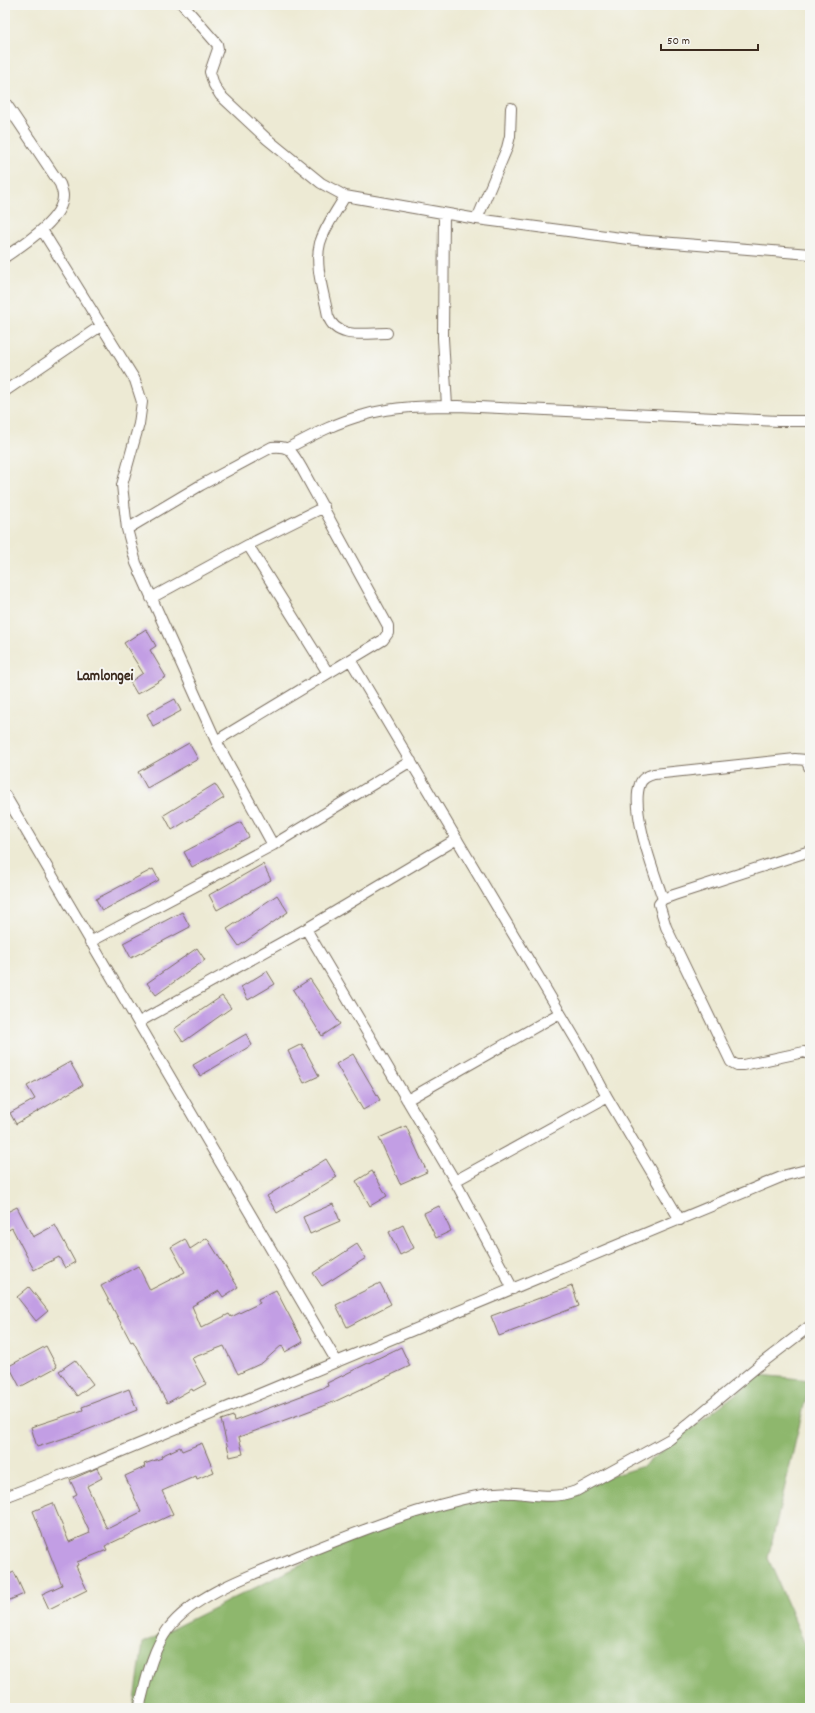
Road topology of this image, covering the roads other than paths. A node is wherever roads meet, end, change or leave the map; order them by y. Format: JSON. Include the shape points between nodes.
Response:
{"nodes":[{"id":1,"x":183,"y":5,"type":"edge"},
{"id":2,"x":5,"y":102,"type":"edge"},
{"id":3,"x":511,"y":108,"type":"dead end"},
{"id":4,"x":345,"y":196,"type":"junction"},
{"id":5,"x":444,"y":214,"type":"junction"},
{"id":6,"x":477,"y":219,"type":"junction"},
{"id":7,"x":42,"y":230,"type":"junction"},
{"id":8,"x":810,"y":254,"type":"edge"},
{"id":9,"x":5,"y":258,"type":"edge"},
{"id":10,"x":102,"y":326,"type":"junction"},
{"id":11,"x":387,"y":333,"type":"dead end"},
{"id":12,"x":5,"y":391,"type":"edge"},
{"id":13,"x":447,"y":406,"type":"junction"},
{"id":14,"x":810,"y":421,"type":"edge"},
{"id":15,"x":288,"y":448,"type":"junction"},
{"id":16,"x":324,"y":507,"type":"junction"},
{"id":17,"x":127,"y":529,"type":"junction"},
{"id":18,"x":248,"y":545,"type":"junction"},
{"id":19,"x":151,"y":598,"type":"junction"},
{"id":20,"x":350,"y":661,"type":"junction"},
{"id":21,"x":328,"y":673,"type":"junction"},
{"id":22,"x":216,"y":741,"type":"junction"},
{"id":23,"x":411,"y":761,"type":"junction"},
{"id":24,"x":810,"y":769,"type":"edge"},
{"id":25,"x":5,"y":795,"type":"edge"},
{"id":26,"x":457,"y":839,"type":"junction"},
{"id":27,"x":273,"y":845,"type":"junction"},
{"id":28,"x":810,"y":851,"type":"edge"},
{"id":29,"x":663,"y":899,"type":"junction"},
{"id":30,"x":306,"y":929,"type":"junction"},
{"id":31,"x":90,"y":942,"type":"junction"},
{"id":32,"x":560,"y":1013,"type":"junction"},
{"id":33,"x":138,"y":1022,"type":"junction"},
{"id":34,"x":810,"y":1054,"type":"edge"},
{"id":35,"x":606,"y":1097,"type":"junction"},
{"id":36,"x":407,"y":1100,"type":"junction"},
{"id":37,"x":810,"y":1169,"type":"edge"},
{"id":38,"x":455,"y":1181,"type":"junction"},
{"id":39,"x":680,"y":1220,"type":"junction"},
{"id":40,"x":513,"y":1289,"type":"junction"},
{"id":41,"x":810,"y":1326,"type":"edge"},
{"id":42,"x":337,"y":1362,"type":"junction"},
{"id":43,"x":5,"y":1497,"type":"edge"},
{"id":44,"x":139,"y":1708,"type":"edge"}],
"edges":[{"from":1,"to":4,"type":"street","via":[[218,44],[210,72],[220,95],[273,144],[321,183]]},
{"from":2,"to":7,"type":"street","via":[[60,184],[63,197],[58,212]]},
{"from":3,"to":6,"type":"street","via":[[507,148]]},
{"from":4,"to":5,"type":"street"},
{"from":4,"to":11,"type":"street","via":[[325,231],[318,253],[330,324],[342,332]]},
{"from":5,"to":6,"type":"street"},
{"from":5,"to":13,"type":"street","via":[[443,338]]},
{"from":6,"to":8,"type":"street","via":[[636,240]]},
{"from":7,"to":9,"type":"street"},
{"from":7,"to":10,"type":"street"},
{"from":10,"to":12,"type":"street"},
{"from":10,"to":17,"type":"street","via":[[135,380],[142,402],[139,424],[122,485]]},
{"from":13,"to":14,"type":"street"},
{"from":13,"to":15,"type":"street","via":[[364,414],[328,427]]},
{"from":15,"to":16,"type":"street"},
{"from":15,"to":17,"type":"street","via":[[272,447]]},
{"from":16,"to":18,"type":"street"},
{"from":16,"to":20,"type":"street","via":[[388,626],[388,633],[383,640]]},
{"from":17,"to":19,"type":"street","via":[[136,563]]},
{"from":18,"to":19,"type":"street"},
{"from":18,"to":21,"type":"street"},
{"from":19,"to":22,"type":"street"},
{"from":20,"to":21,"type":"street"},
{"from":20,"to":23,"type":"street"},
{"from":21,"to":22,"type":"street"},
{"from":22,"to":27,"type":"street"},
{"from":23,"to":26,"type":"street"},
{"from":23,"to":27,"type":"street"},
{"from":24,"to":29,"type":"street","via":[[806,760],[795,758],[645,777],[638,792],[639,818]]},
{"from":25,"to":31,"type":"street"},
{"from":26,"to":30,"type":"street"},
{"from":26,"to":32,"type":"street"},
{"from":27,"to":31,"type":"street"},
{"from":28,"to":29,"type":"street"},
{"from":29,"to":34,"type":"street","via":[[659,909],[666,927],[731,1062],[737,1066],[804,1052]]},
{"from":30,"to":33,"type":"street"},
{"from":30,"to":36,"type":"street"},
{"from":31,"to":33,"type":"street"},
{"from":32,"to":35,"type":"street"},
{"from":32,"to":36,"type":"street"},
{"from":33,"to":42,"type":"street"},
{"from":35,"to":38,"type":"street"},
{"from":35,"to":39,"type":"street"},
{"from":36,"to":38,"type":"street"},
{"from":37,"to":39,"type":"street","via":[[786,1176]]},
{"from":38,"to":40,"type":"street"},
{"from":39,"to":40,"type":"street"},
{"from":40,"to":42,"type":"street"},
{"from":41,"to":44,"type":"street","via":[[670,1439],[576,1491],[564,1496],[550,1497],[501,1491],[420,1510],[362,1530],[279,1564],[200,1601],[168,1629],[154,1654]]},
{"from":42,"to":43,"type":"street"}]}
